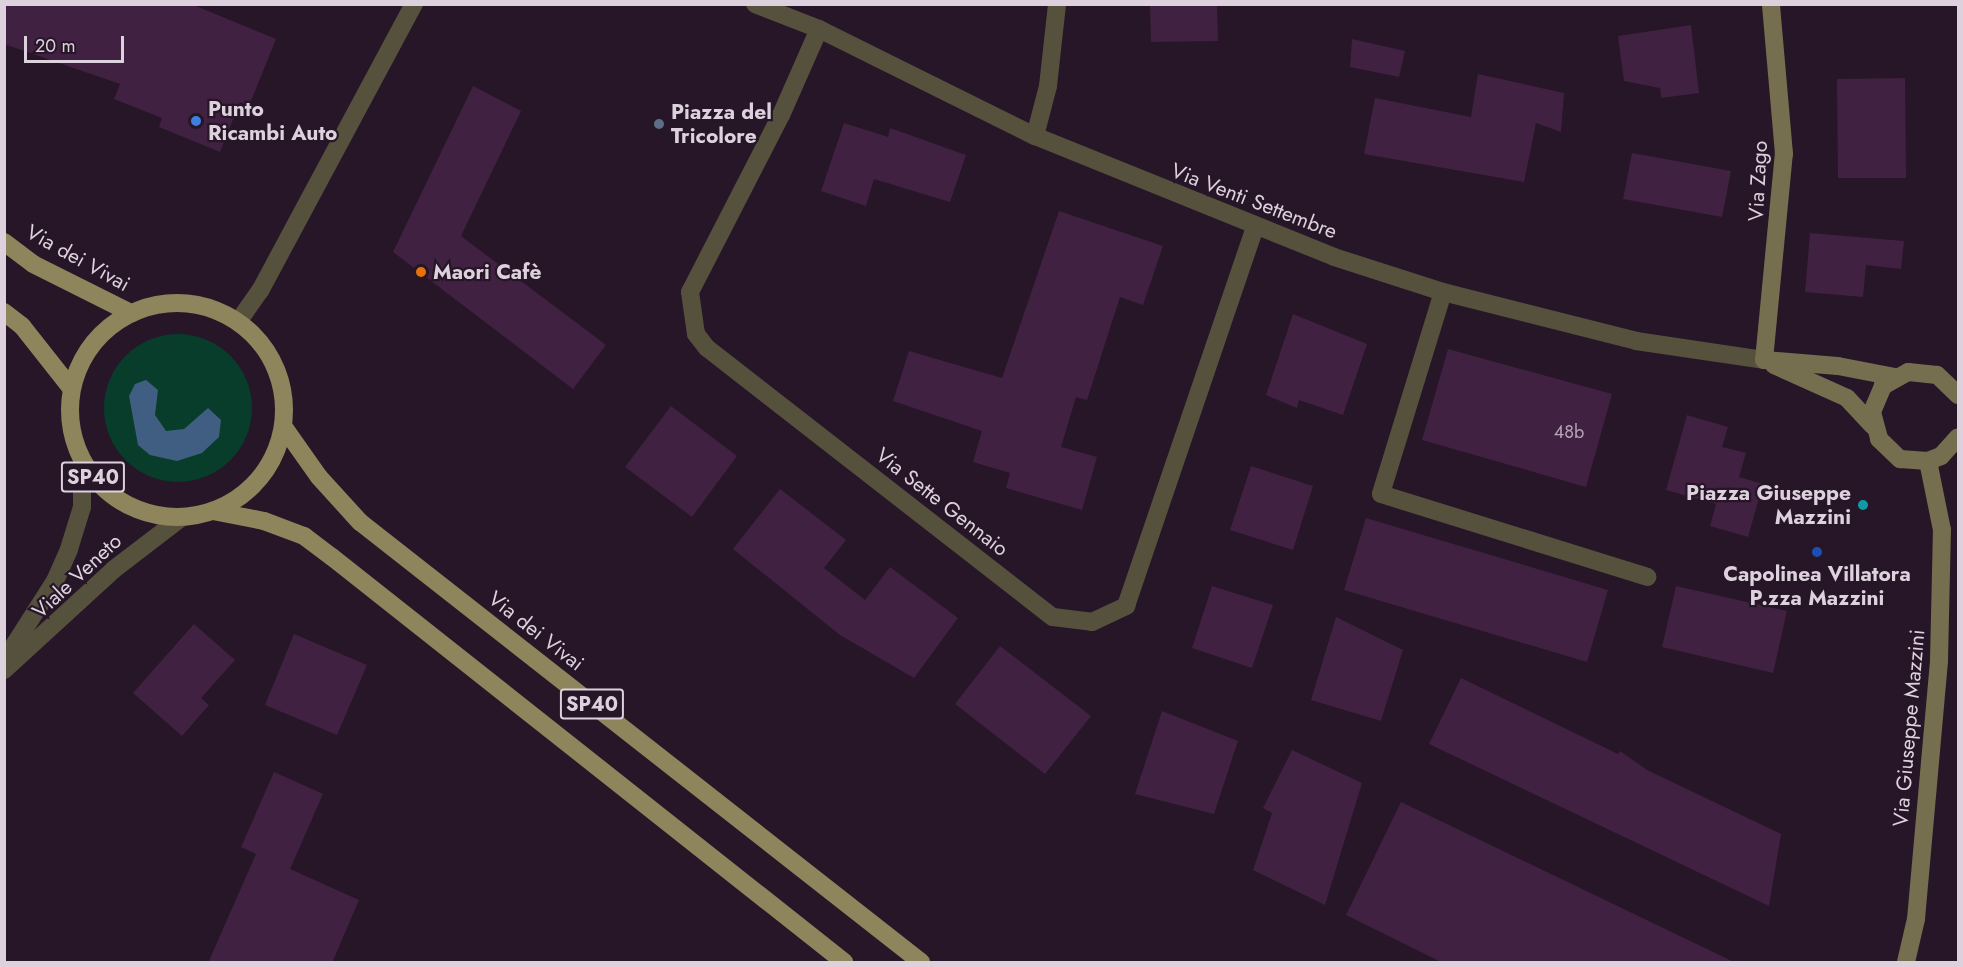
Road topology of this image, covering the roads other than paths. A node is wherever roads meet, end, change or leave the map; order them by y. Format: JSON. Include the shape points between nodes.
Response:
{"nodes":[{"id":1,"x":414,"y":4,"type":"edge"},
{"id":2,"x":754,"y":4,"type":"edge"},
{"id":3,"x":1057,"y":4,"type":"edge"},
{"id":4,"x":1771,"y":4,"type":"edge"},
{"id":5,"x":819,"y":29,"type":"junction"},
{"id":6,"x":1035,"y":136,"type":"junction"},
{"id":7,"x":1255,"y":228,"type":"junction"},
{"id":8,"x":4,"y":242,"type":"edge"},
{"id":9,"x":1443,"y":292,"type":"junction"},
{"id":10,"x":4,"y":312,"type":"edge"},
{"id":11,"x":131,"y":313,"type":"junction"},
{"id":12,"x":238,"y":322,"type":"junction"},
{"id":13,"x":1764,"y":360,"type":"junction"},
{"id":14,"x":1894,"y":377,"type":"junction"},
{"id":15,"x":71,"y":388,"type":"junction"},
{"id":16,"x":1958,"y":395,"type":"edge"},
{"id":17,"x":283,"y":426,"type":"junction"},
{"id":18,"x":1873,"y":426,"type":"junction"},
{"id":19,"x":1959,"y":437,"type":"edge"},
{"id":20,"x":82,"y":461,"type":"junction"},
{"id":21,"x":1928,"y":461,"type":"junction"},
{"id":22,"x":213,"y":511,"type":"junction"},
{"id":23,"x":182,"y":517,"type":"junction"},
{"id":24,"x":1647,"y":577,"type":"dead end"},
{"id":25,"x":4,"y":661,"type":"edge"},
{"id":26,"x":4,"y":670,"type":"edge"},
{"id":27,"x":844,"y":963,"type":"edge"},
{"id":28,"x":921,"y":963,"type":"edge"},
{"id":29,"x":1906,"y":963,"type":"edge"}],
"edges":[{"from":1,"to":12,"type":"street","via":[[260,291]]},
{"from":2,"to":5,"type":"street","name":"Via Venti Settembre"},
{"from":3,"to":6,"type":"street","via":[[1048,86]]},
{"from":4,"to":13,"type":"street","name":"Via Zago","via":[[1784,154]]},
{"from":5,"to":6,"type":"street","name":"Via Venti Settembre"},
{"from":5,"to":7,"type":"street","name":"Via Sette Gennaio","via":[[781,115],[690,292],[696,334],[707,348],[1053,617],[1092,622],[1126,606]]},
{"from":6,"to":7,"type":"street","name":"Via Venti Settembre"},
{"from":7,"to":9,"type":"street","name":"Via Venti Settembre"},
{"from":8,"to":11,"type":"main road","name":"Via dei Vivai","via":[[33,264]]},
{"from":9,"to":13,"type":"street","name":"Via Venti Settembre","via":[[1636,341]]},
{"from":9,"to":24,"type":"street","via":[[1381,494]]},
{"from":10,"to":15,"type":"main road","via":[[22,326]]},
{"from":11,"to":12,"type":"main road","number":"SP40","via":[[158,304],[186,303],[213,309]]},
{"from":11,"to":15,"type":"main road","number":"SP40","via":[[103,331],[82,358]]},
{"from":12,"to":17,"type":"main road","number":"SP40","via":[[261,342],[276,367],[283,396]]},
{"from":13,"to":14,"type":"street","via":[[1838,366]]},
{"from":13,"to":18,"type":"street","via":[[1847,398]]},
{"from":14,"to":16,"type":"street","via":[[1923,371],[1949,383]]},
{"from":14,"to":18,"type":"street","via":[[1876,399]]},
{"from":15,"to":20,"type":"main road","number":"SP40","via":[[69,422]]},
{"from":17,"to":22,"type":"main road","number":"SP40","via":[[275,453],[260,478]]},
{"from":17,"to":28,"type":"main road","name":"Via dei Vivai","number":"SP40","via":[[319,477],[360,522]]},
{"from":18,"to":21,"type":"street","via":[[1888,451],[1900,459]]},
{"from":19,"to":21,"type":"street","via":[[1941,456]]},
{"from":20,"to":23,"type":"main road","number":"SP40","via":[[96,481],[121,502],[150,514]]},
{"from":20,"to":25,"type":"street","name":"Viale Veneto","via":[[82,507],[69,549],[55,581]]},
{"from":21,"to":29,"type":"street","name":"Via Giuseppe Mazzini","via":[[1942,530],[1941,608],[1916,919]]},
{"from":22,"to":23,"type":"main road","number":"SP40"},
{"from":22,"to":27,"type":"main road","number":"SP40","via":[[264,521],[304,536],[332,556]]},
{"from":23,"to":26,"type":"street","name":"Viale Veneto","via":[[113,570],[33,648]]}]}
